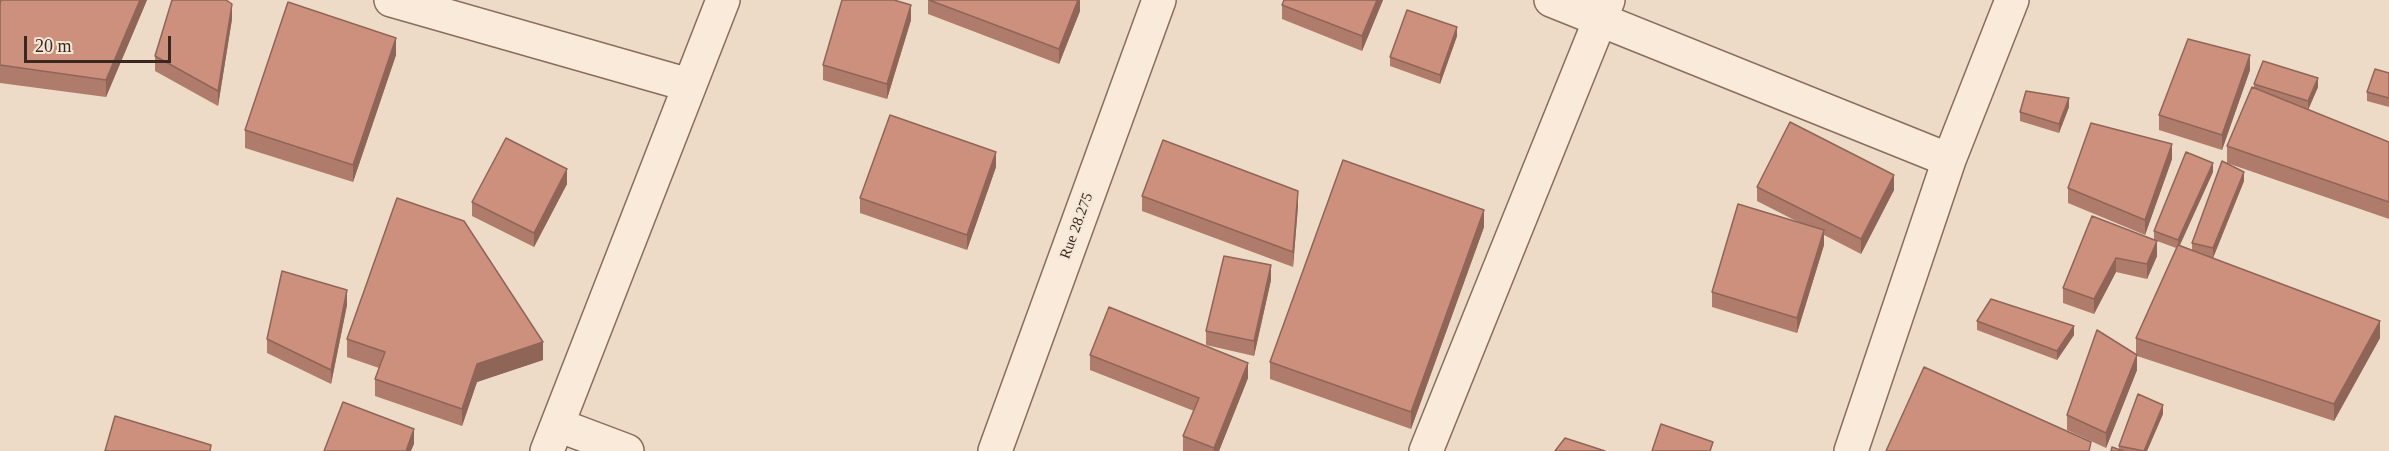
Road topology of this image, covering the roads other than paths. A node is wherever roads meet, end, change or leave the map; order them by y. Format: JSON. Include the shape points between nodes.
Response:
{"nodes":[{"id":1,"x":391,"y":0,"type":"edge"},
{"id":2,"x":723,"y":0,"type":"edge"},
{"id":3,"x":1159,"y":0,"type":"edge"},
{"id":4,"x":1551,"y":0,"type":"edge"},
{"id":5,"x":2012,"y":0,"type":"edge"},
{"id":6,"x":1604,"y":10,"type":"edge"},
{"id":7,"x":689,"y":85,"type":"junction"},
{"id":8,"x":1949,"y":160,"type":"junction"},
{"id":9,"x":552,"y":438,"type":"edge"},
{"id":10,"x":627,"y":451,"type":"edge"},
{"id":11,"x":995,"y":451,"type":"edge"},
{"id":12,"x":1426,"y":451,"type":"edge"},
{"id":13,"x":1851,"y":451,"type":"edge"}],
"edges":[{"from":1,"to":7,"type":"street"},
{"from":2,"to":7,"type":"street"},
{"from":3,"to":11,"type":"street","name":"Rue 28.275"},
{"from":4,"to":6,"type":"street"},
{"from":5,"to":8,"type":"street"},
{"from":6,"to":8,"type":"street"},
{"from":6,"to":12,"type":"street"},
{"from":7,"to":9,"type":"street"},
{"from":8,"to":13,"type":"street"},
{"from":9,"to":10,"type":"street"}]}
